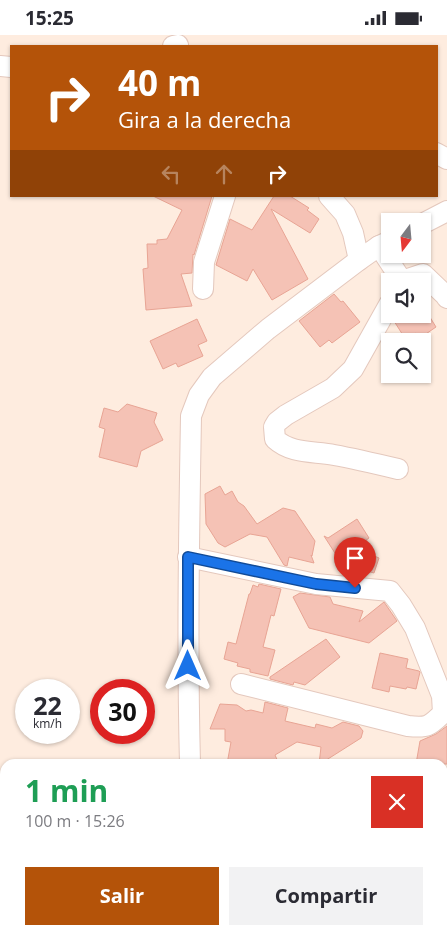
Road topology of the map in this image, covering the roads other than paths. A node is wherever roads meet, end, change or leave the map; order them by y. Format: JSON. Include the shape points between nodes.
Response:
{"nodes":[{"id":1,"x":225,"y":197,"type":"edge"},
{"id":2,"x":330,"y":197,"type":"edge"},
{"id":3,"x":447,"y":211,"type":"edge"},
{"id":4,"x":431,"y":219,"type":"edge"},
{"id":5,"x":381,"y":245,"type":"edge"},
{"id":6,"x":359,"y":260,"type":"junction"},
{"id":7,"x":393,"y":263,"type":"edge"},
{"id":8,"x":203,"y":289,"type":"dead end"},
{"id":9,"x":447,"y":298,"type":"edge"},
{"id":10,"x":381,"y":319,"type":"edge"},
{"id":11,"x":398,"y":469,"type":"dead end"},
{"id":12,"x":188,"y":557,"type":"junction"},
{"id":13,"x":241,"y":684,"type":"dead end"},
{"id":14,"x":190,"y":759,"type":"edge"}],
"edges":[{"from":1,"to":8,"type":"street","via":[[204,262]]},
{"from":2,"to":6,"type":"street","via":[[345,214]]},
{"from":3,"to":4,"type":"street"},
{"from":5,"to":6,"type":"street"},
{"from":6,"to":12,"type":"street","via":[[268,329],[212,377],[199,395],[191,416]]},
{"from":7,"to":9,"type":"street","via":[[402,281],[423,273]]},
{"from":10,"to":11,"type":"street","via":[[353,369],[333,388],[277,422],[274,431],[275,439],[295,450]]},
{"from":12,"to":13,"type":"street","via":[[316,584],[390,591],[415,628],[442,696],[443,713],[431,725],[408,726]]},
{"from":12,"to":14,"type":"street"}]}
